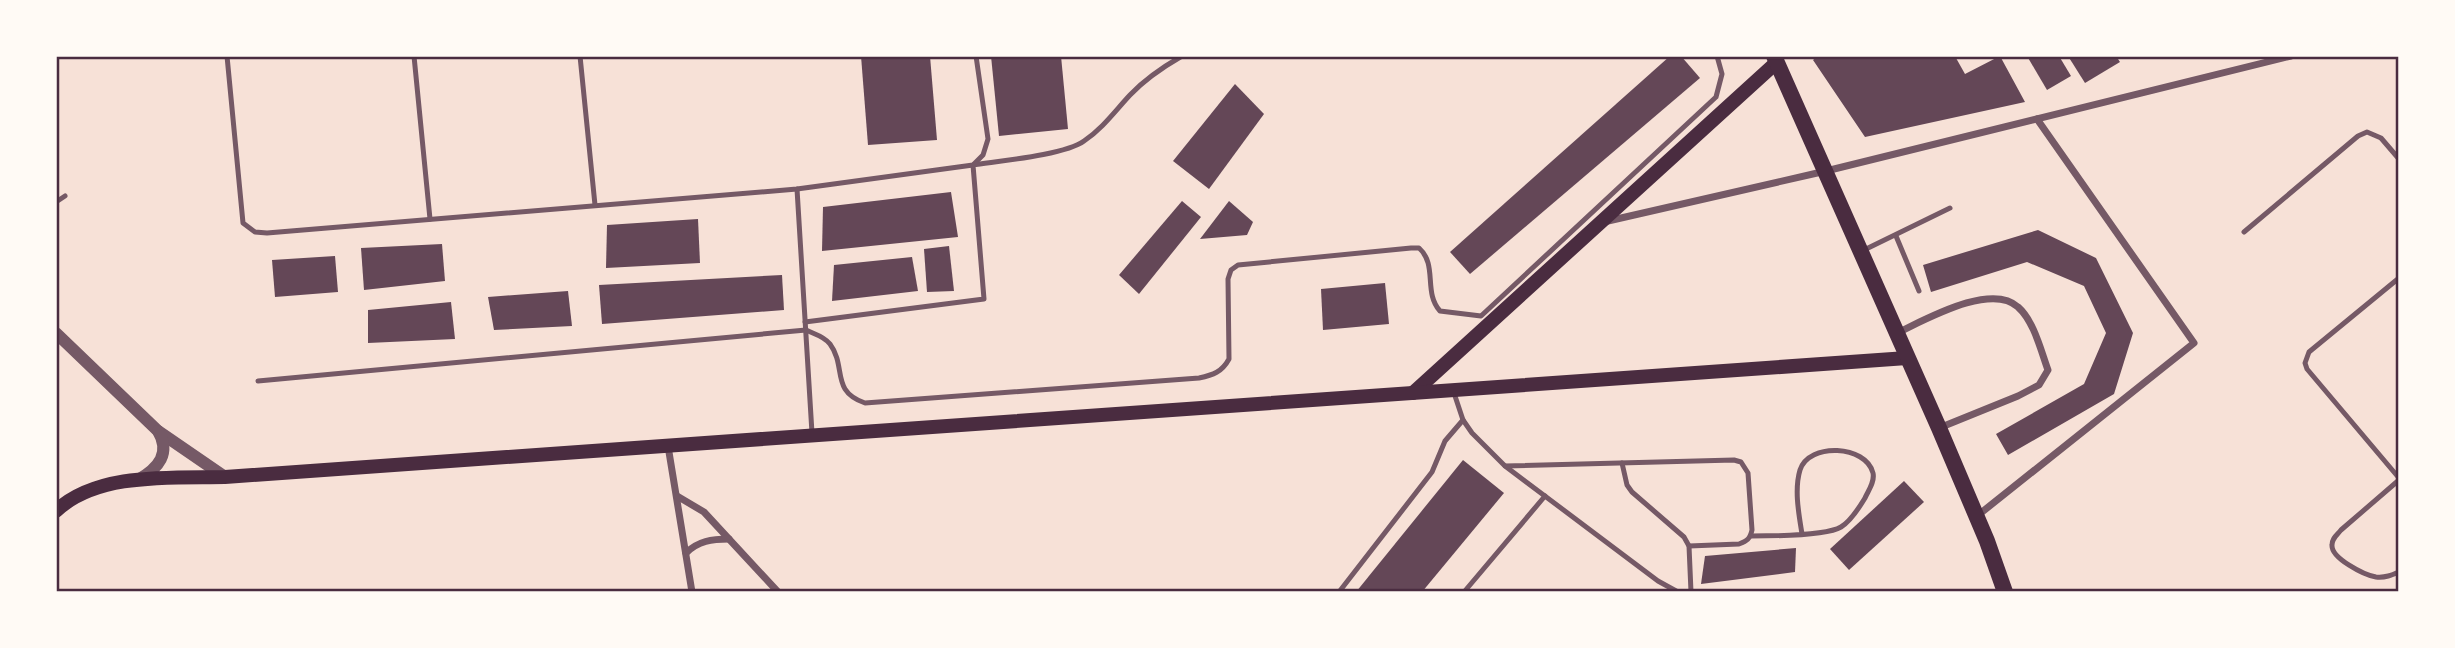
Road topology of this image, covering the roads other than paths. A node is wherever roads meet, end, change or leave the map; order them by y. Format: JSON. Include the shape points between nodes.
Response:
{"nodes":[{"id":1,"x":227,"y":56,"type":"edge"},
{"id":2,"x":414,"y":56,"type":"edge"},
{"id":3,"x":580,"y":56,"type":"edge"},
{"id":4,"x":976,"y":56,"type":"edge"},
{"id":5,"x":1182,"y":56,"type":"edge"},
{"id":6,"x":1717,"y":56,"type":"edge"},
{"id":7,"x":2291,"y":56,"type":"edge"},
{"id":8,"x":1778,"y":58,"type":"edge"},
{"id":9,"x":2037,"y":119,"type":"junction"},
{"id":10,"x":2399,"y":159,"type":"edge"},
{"id":11,"x":973,"y":165,"type":"junction"},
{"id":12,"x":1825,"y":171,"type":"junction"},
{"id":13,"x":797,"y":188,"type":"junction"},
{"id":14,"x":65,"y":196,"type":"dead end"},
{"id":15,"x":56,"y":202,"type":"edge"},
{"id":16,"x":595,"y":205,"type":"junction"},
{"id":17,"x":1950,"y":208,"type":"dead end"},
{"id":18,"x":430,"y":219,"type":"junction"},
{"id":19,"x":1601,"y":222,"type":"junction"},
{"id":20,"x":2244,"y":232,"type":"dead end"},
{"id":21,"x":1896,"y":236,"type":"junction"},
{"id":22,"x":1861,"y":252,"type":"junction"},
{"id":23,"x":2399,"y":278,"type":"edge"},
{"id":24,"x":1919,"y":291,"type":"dead end"},
{"id":25,"x":805,"y":322,"type":"junction"},
{"id":26,"x":806,"y":330,"type":"junction"},
{"id":27,"x":56,"y":333,"type":"edge"},
{"id":28,"x":1897,"y":333,"type":"junction"},
{"id":29,"x":1907,"y":358,"type":"junction"},
{"id":30,"x":258,"y":381,"type":"dead end"},
{"id":31,"x":1453,"y":390,"type":"junction"},
{"id":32,"x":1413,"y":393,"type":"junction"},
{"id":33,"x":1463,"y":420,"type":"junction"},
{"id":34,"x":1939,"y":428,"type":"junction"},
{"id":35,"x":158,"y":430,"type":"junction"},
{"id":36,"x":812,"y":435,"type":"junction"},
{"id":37,"x":668,"y":445,"type":"junction"},
{"id":38,"x":1622,"y":463,"type":"junction"},
{"id":39,"x":1505,"y":466,"type":"junction"},
{"id":40,"x":225,"y":477,"type":"junction"},
{"id":41,"x":2399,"y":479,"type":"edge"},
{"id":42,"x":138,"y":481,"type":"junction"},
{"id":43,"x":677,"y":496,"type":"junction"},
{"id":44,"x":1545,"y":496,"type":"junction"},
{"id":45,"x":56,"y":511,"type":"edge"},
{"id":46,"x":1977,"y":517,"type":"junction"},
{"id":47,"x":1802,"y":534,"type":"junction"},
{"id":48,"x":1751,"y":536,"type":"junction"},
{"id":49,"x":729,"y":539,"type":"junction"},
{"id":50,"x":1689,"y":546,"type":"junction"},
{"id":51,"x":686,"y":553,"type":"junction"},
{"id":52,"x":2399,"y":572,"type":"edge"},
{"id":53,"x":692,"y":592,"type":"edge"},
{"id":54,"x":778,"y":592,"type":"edge"},
{"id":55,"x":1339,"y":592,"type":"edge"},
{"id":56,"x":1464,"y":592,"type":"edge"},
{"id":57,"x":1678,"y":592,"type":"edge"},
{"id":58,"x":1691,"y":592,"type":"edge"},
{"id":59,"x":2005,"y":592,"type":"edge"}],
"edges":[{"from":1,"to":18,"type":"lane","via":[[243,223],[255,232],[267,233]]},
{"from":2,"to":18,"type":"lane"},
{"from":3,"to":16,"type":"lane"},
{"from":4,"to":11,"type":"lane","via":[[988,139],[983,155]]},
{"from":5,"to":11,"type":"lane","via":[[1130,94],[1082,143]]},
{"from":6,"to":26,"type":"lane","via":[[1722,74],[1716,97],[1481,316],[1440,311],[1430,294],[1426,255],[1419,248],[1247,263],[1230,270],[1229,359],[1214,374],[865,404],[845,393],[831,345]]},
{"from":7,"to":9,"type":"street"},
{"from":8,"to":12,"type":"main road"},
{"from":8,"to":19,"type":"main road"},
{"from":9,"to":12,"type":"street"},
{"from":9,"to":46,"type":"street","via":[[2194,343]]},
{"from":10,"to":20,"type":"lane","via":[[2381,138],[2367,132],[2358,136]]},
{"from":11,"to":13,"type":"lane"},
{"from":11,"to":25,"type":"lane","via":[[984,299]]},
{"from":12,"to":19,"type":"street"},
{"from":12,"to":22,"type":"main road"},
{"from":13,"to":16,"type":"lane"},
{"from":13,"to":25,"type":"lane"},
{"from":14,"to":15,"type":"lane"},
{"from":16,"to":18,"type":"lane"},
{"from":17,"to":21,"type":"lane"},
{"from":19,"to":32,"type":"main road"},
{"from":21,"to":22,"type":"lane"},
{"from":21,"to":24,"type":"lane"},
{"from":22,"to":28,"type":"main road"},
{"from":23,"to":41,"type":"lane","via":[[2309,352],[2305,363]]},
{"from":25,"to":26,"type":"lane"},
{"from":26,"to":30,"type":"lane"},
{"from":26,"to":36,"type":"lane"},
{"from":27,"to":35,"type":"street"},
{"from":28,"to":29,"type":"main road"},
{"from":28,"to":34,"type":"street","via":[[1967,302],[1993,298],[2018,306],[2031,326],[2048,370],[2039,385]]},
{"from":29,"to":31,"type":"main road"},
{"from":29,"to":34,"type":"main road"},
{"from":31,"to":32,"type":"main road"},
{"from":31,"to":33,"type":"lane"},
{"from":32,"to":36,"type":"main road"},
{"from":33,"to":39,"type":"lane"},
{"from":33,"to":55,"type":"lane","via":[[1445,441],[1432,472]]},
{"from":34,"to":46,"type":"main road"},
{"from":35,"to":40,"type":"street"},
{"from":35,"to":42,"type":"street","via":[[164,453],[151,473]]},
{"from":36,"to":37,"type":"main road"},
{"from":37,"to":40,"type":"main road"},
{"from":37,"to":43,"type":"street"},
{"from":38,"to":39,"type":"lane"},
{"from":38,"to":48,"type":"lane","via":[[1741,462],[1748,473]]},
{"from":38,"to":50,"type":"lane","via":[[1632,492]]},
{"from":39,"to":44,"type":"lane"},
{"from":40,"to":42,"type":"main road"},
{"from":41,"to":52,"type":"lane","via":[[2333,538],[2331,547],[2362,573],[2376,577]]},
{"from":42,"to":45,"type":"main road","via":[[100,485]]},
{"from":43,"to":49,"type":"street","via":[[704,512]]},
{"from":43,"to":51,"type":"street"},
{"from":44,"to":56,"type":"lane"},
{"from":44,"to":57,"type":"lane"},
{"from":46,"to":59,"type":"main road"},
{"from":47,"to":47,"type":"lane","via":[[1840,528],[1853,515],[1872,483],[1873,472],[1864,461],[1844,451],[1822,451],[1806,458],[1798,482]]},
{"from":47,"to":48,"type":"lane"},
{"from":48,"to":50,"type":"lane","via":[[1738,544]]},
{"from":49,"to":51,"type":"street","via":[[713,539]]},
{"from":49,"to":54,"type":"street"},
{"from":50,"to":58,"type":"lane"},
{"from":51,"to":53,"type":"street"}]}
